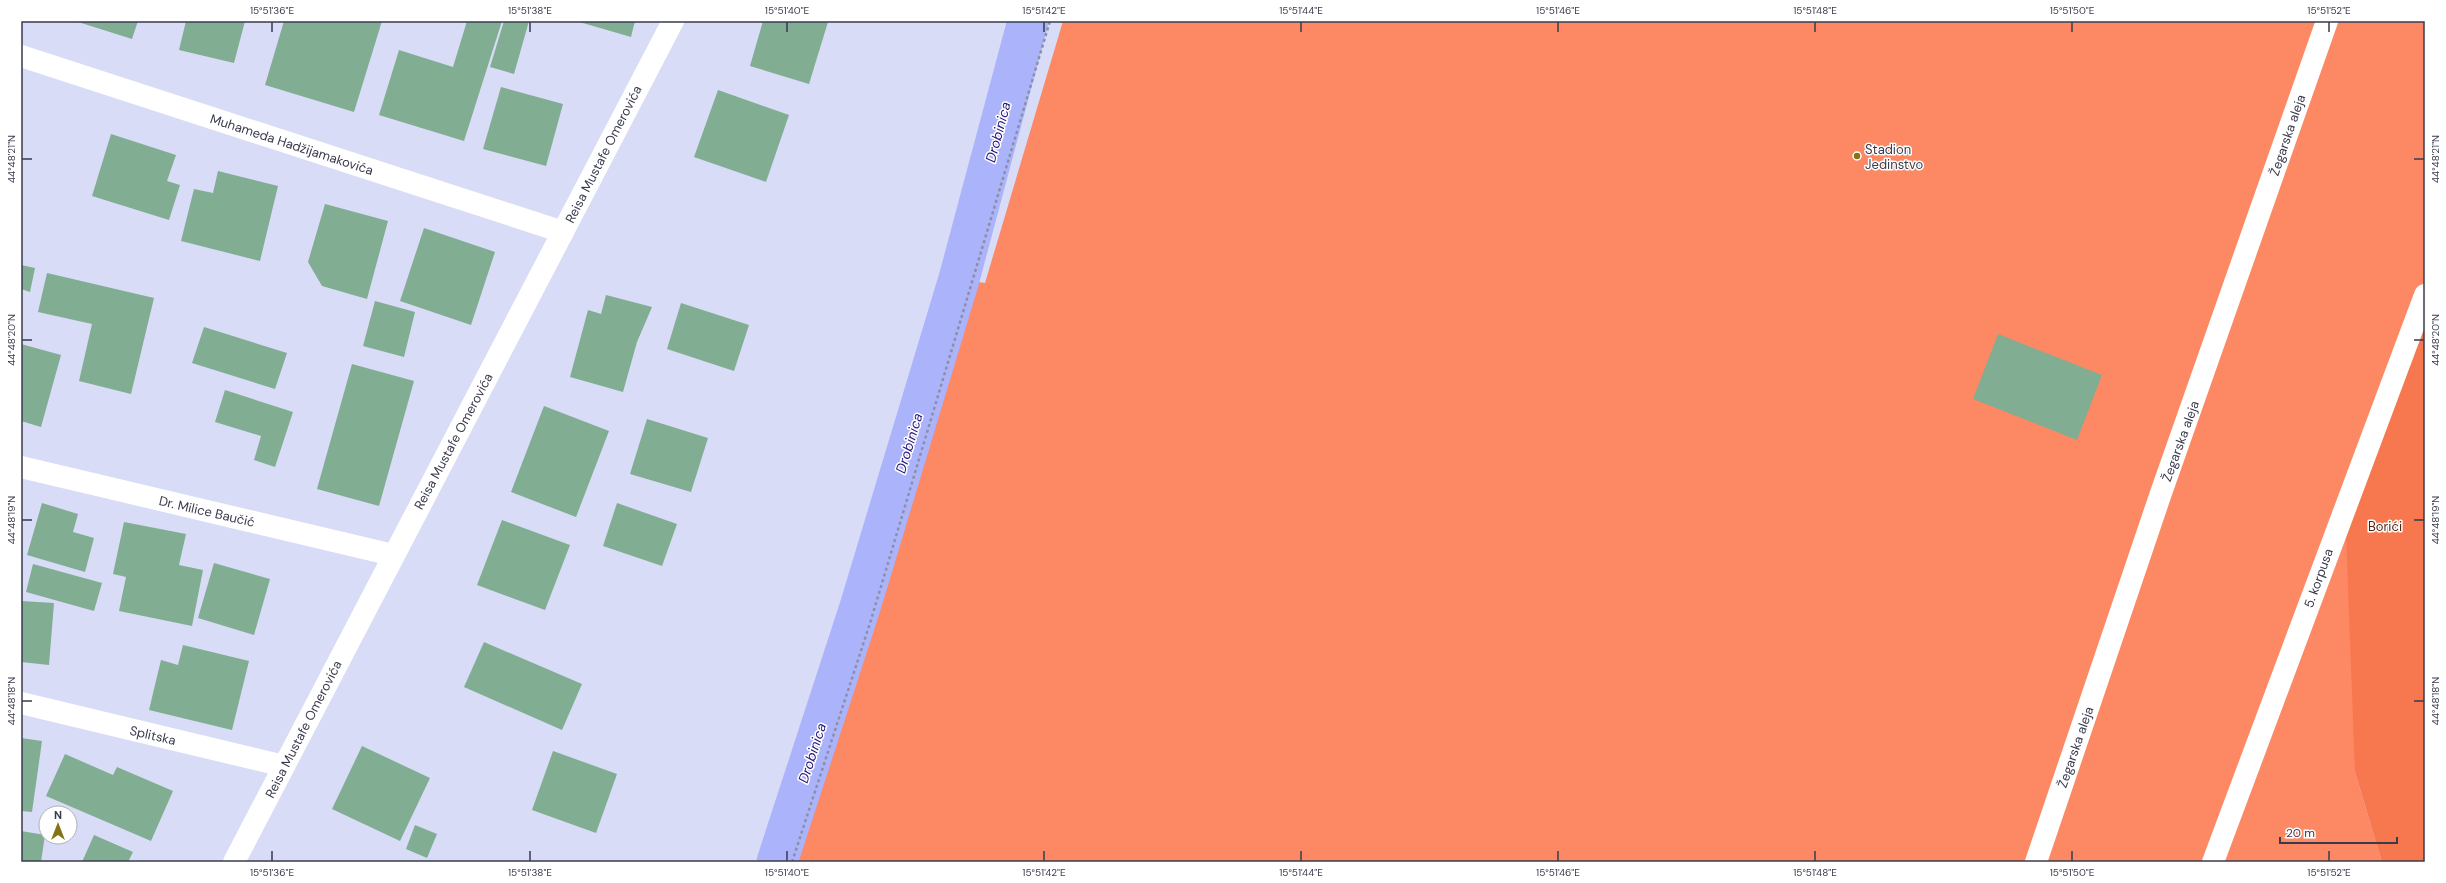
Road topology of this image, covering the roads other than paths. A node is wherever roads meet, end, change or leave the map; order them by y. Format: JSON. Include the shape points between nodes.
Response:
{"nodes":[{"id":1,"x":673,"y":21,"type":"edge"},
{"id":2,"x":2327,"y":21,"type":"edge"},
{"id":3,"x":21,"y":56,"type":"edge"},
{"id":4,"x":563,"y":232,"type":"junction"},
{"id":5,"x":2425,"y":295,"type":"edge"},
{"id":6,"x":21,"y":467,"type":"edge"},
{"id":7,"x":393,"y":555,"type":"junction"},
{"id":8,"x":21,"y":704,"type":"edge"},
{"id":9,"x":284,"y":766,"type":"junction"},
{"id":10,"x":234,"y":862,"type":"edge"},
{"id":11,"x":2036,"y":862,"type":"edge"},
{"id":12,"x":2213,"y":862,"type":"edge"}],
"edges":[{"from":1,"to":4,"type":"street","name":"Reisa Mustafe Omerovića"},
{"from":2,"to":11,"type":"street","name":"Žegarska aleja","via":[[2158,500]]},
{"from":3,"to":4,"type":"street","name":"Muhameda Hadžijamakovića"},
{"from":4,"to":7,"type":"street","name":"Reisa Mustafe Omerovića"},
{"from":5,"to":12,"type":"street","name":"5. korpusa"},
{"from":6,"to":7,"type":"street","name":"Dr. Milice Baučić"},
{"from":7,"to":9,"type":"street","name":"Reisa Mustafe Omerovića"},
{"from":8,"to":9,"type":"street","name":"Splitska"},
{"from":9,"to":10,"type":"street","name":"Reisa Mustafe Omerovića"}]}
